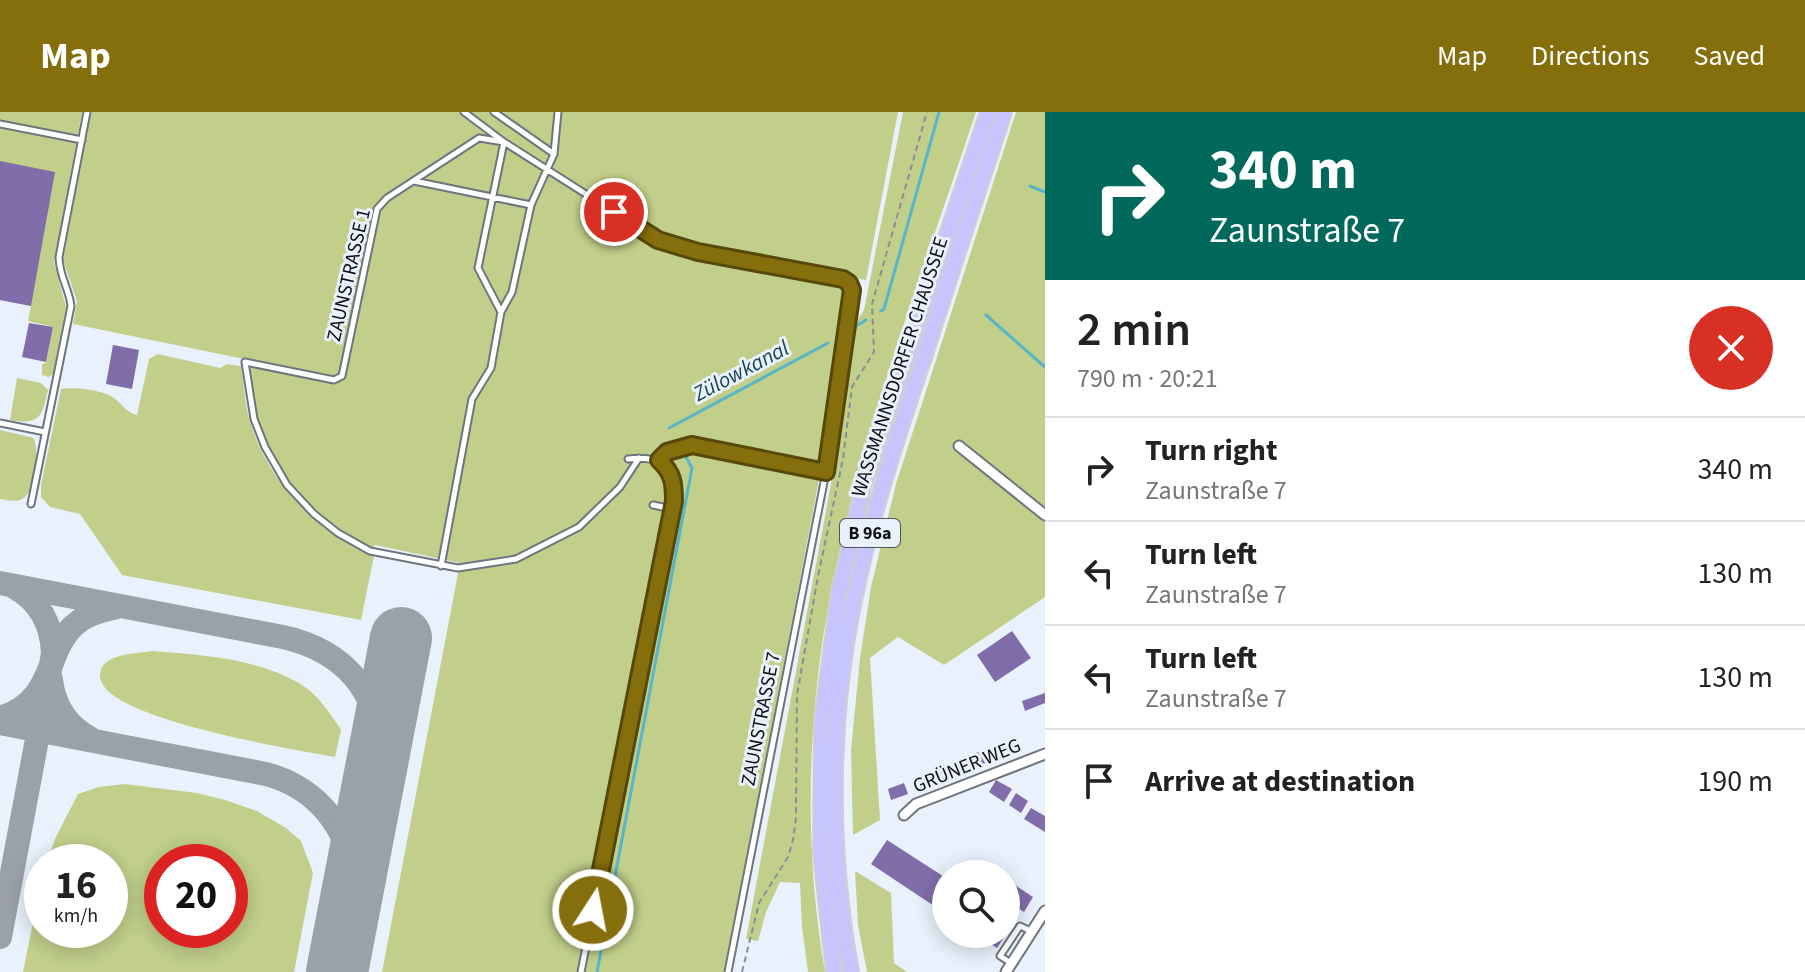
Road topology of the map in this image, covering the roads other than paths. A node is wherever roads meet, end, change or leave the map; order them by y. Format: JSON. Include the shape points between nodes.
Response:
{"nodes":[{"id":1,"x":87,"y":112,"type":"edge"},
{"id":2,"x":464,"y":112,"type":"edge"},
{"id":3,"x":494,"y":112,"type":"edge"},
{"id":4,"x":508,"y":112,"type":"edge"},
{"id":5,"x":558,"y":112,"type":"edge"},
{"id":6,"x":988,"y":112,"type":"edge"},
{"id":7,"x":1004,"y":112,"type":"edge"},
{"id":8,"x":506,"y":122,"type":"junction"},
{"id":9,"x":0,"y":124,"type":"edge"},
{"id":10,"x":82,"y":140,"type":"junction"},
{"id":11,"x":504,"y":142,"type":"junction"},
{"id":12,"x":554,"y":154,"type":"junction"},
{"id":13,"x":546,"y":169,"type":"junction"},
{"id":14,"x":414,"y":181,"type":"junction"},
{"id":15,"x":493,"y":197,"type":"junction"},
{"id":16,"x":531,"y":205,"type":"junction"},
{"id":17,"x":501,"y":312,"type":"junction"},
{"id":18,"x":0,"y":423,"type":"edge"},
{"id":19,"x":45,"y":432,"type":"junction"},
{"id":20,"x":959,"y":446,"type":"dead end"},
{"id":21,"x":639,"y":458,"type":"junction"},
{"id":22,"x":628,"y":459,"type":"dead end"},
{"id":23,"x":659,"y":460,"type":"junction"},
{"id":24,"x":826,"y":472,"type":"junction"},
{"id":25,"x":31,"y":504,"type":"dead end"},
{"id":26,"x":653,"y":505,"type":"dead end"},
{"id":27,"x":672,"y":509,"type":"junction"},
{"id":28,"x":1045,"y":515,"type":"edge"},
{"id":29,"x":441,"y":566,"type":"junction"},
{"id":30,"x":1045,"y":754,"type":"edge"},
{"id":31,"x":904,"y":815,"type":"dead end"},
{"id":32,"x":1045,"y":911,"type":"edge"},
{"id":33,"x":1009,"y":968,"type":"edge"},
{"id":34,"x":581,"y":972,"type":"edge"},
{"id":35,"x":728,"y":972,"type":"edge"},
{"id":36,"x":834,"y":972,"type":"edge"},
{"id":37,"x":851,"y":972,"type":"edge"}],
"edges":[{"from":1,"to":10,"type":"lane"},
{"from":2,"to":11,"type":"lane"},
{"from":3,"to":8,"type":"lane"},
{"from":4,"to":8,"type":"lane"},
{"from":5,"to":12,"type":"lane"},
{"from":6,"to":36,"type":"main road","name":"WASSMANNSDORFER CHAUSSEE","number":"B 96a","via":[[863,487],[839,592],[822,722],[821,853]]},
{"from":7,"to":37,"type":"main road","name":"WASSMANNSDORFER CHAUSSEE","number":"B 96a","via":[[882,485],[856,588],[837,750],[836,854]]},
{"from":8,"to":12,"type":"lane"},
{"from":9,"to":10,"type":"lane"},
{"from":10,"to":19,"type":"lane","via":[[59,257],[71,306]]},
{"from":11,"to":13,"type":"lane"},
{"from":11,"to":14,"type":"lane","name":"ZAUNSTRASSE 1","via":[[479,138]]},
{"from":11,"to":15,"type":"lane"},
{"from":12,"to":13,"type":"lane"},
{"from":13,"to":16,"type":"lane"},
{"from":13,"to":24,"type":"lane","name":"ZAUNSTRASSE 7","via":[[658,240],[849,283]]},
{"from":14,"to":15,"type":"lane"},
{"from":14,"to":29,"type":"lane","name":"ZAUNSTRASSE 1","via":[[377,209],[342,376],[334,380],[245,362],[254,419],[300,500],[338,533],[370,551]]},
{"from":15,"to":16,"type":"lane"},
{"from":15,"to":17,"type":"lane","via":[[478,268]]},
{"from":16,"to":17,"type":"lane","via":[[512,292]]},
{"from":17,"to":29,"type":"lane","via":[[491,368],[472,399]]},
{"from":18,"to":19,"type":"lane"},
{"from":19,"to":25,"type":"lane"},
{"from":20,"to":28,"type":"street"},
{"from":21,"to":22,"type":"lane"},
{"from":21,"to":23,"type":"lane"},
{"from":21,"to":29,"type":"lane","via":[[620,487],[579,527],[516,559]]},
{"from":23,"to":24,"type":"lane","via":[[692,445]]},
{"from":23,"to":27,"type":"lane","via":[[674,482]]},
{"from":24,"to":35,"type":"lane","name":"ZAUNSTRASSE 7"},
{"from":26,"to":27,"type":"lane"},
{"from":27,"to":34,"type":"lane"},
{"from":30,"to":31,"type":"street","name":"GRÜNER WEG","via":[[916,804]]},
{"from":32,"to":33,"type":"street"}]}
